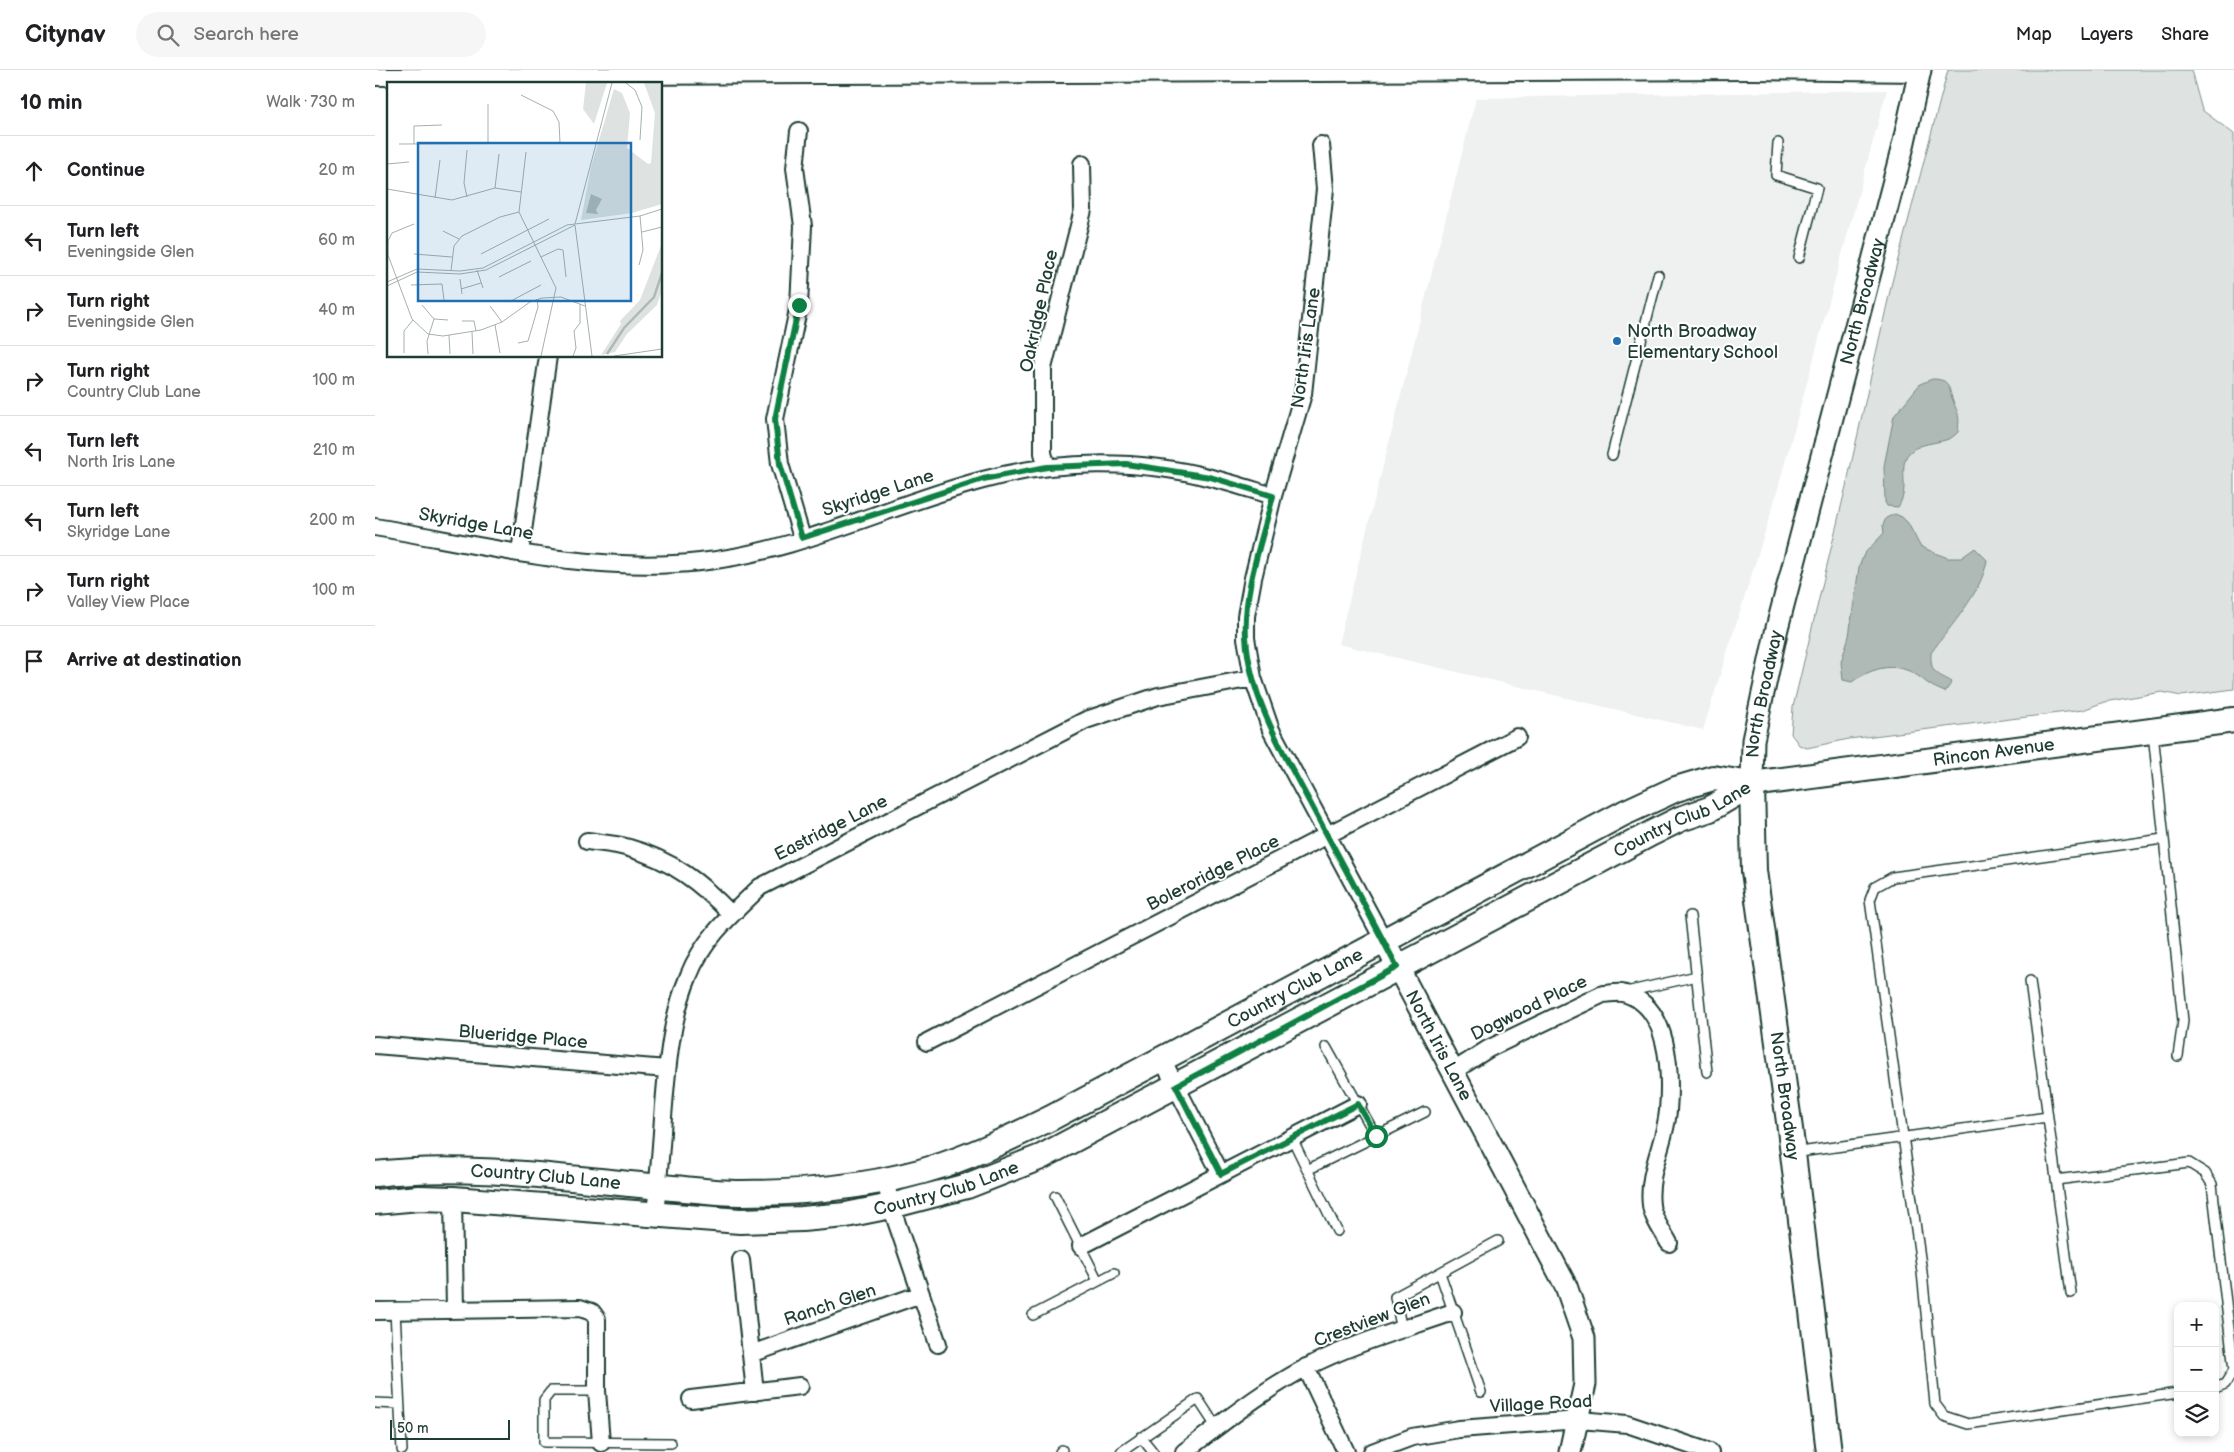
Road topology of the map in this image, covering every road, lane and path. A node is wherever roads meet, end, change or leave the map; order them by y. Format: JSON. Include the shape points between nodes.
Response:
{"nodes":[{"id":1,"x":1612,"y":71,"type":"edge"},
{"id":2,"x":1920,"y":72,"type":"edge"},
{"id":3,"x":983,"y":73,"type":"edge"},
{"id":4,"x":375,"y":77,"type":"edge"},
{"id":5,"x":799,"y":131,"type":"dead end"},
{"id":6,"x":1778,"y":142,"type":"dead end"},
{"id":7,"x":1321,"y":146,"type":"dead end"},
{"id":8,"x":1082,"y":164,"type":"dead end"},
{"id":9,"x":1799,"y":258,"type":"dead end"},
{"id":10,"x":1657,"y":275,"type":"dead end"},
{"id":11,"x":548,"y":358,"type":"edge"},
{"id":12,"x":1612,"y":455,"type":"dead end"},
{"id":13,"x":1047,"y":467,"type":"junction"},
{"id":14,"x":1273,"y":496,"type":"junction"},
{"id":15,"x":375,"y":526,"type":"edge"},
{"id":16,"x":802,"y":538,"type":"junction"},
{"id":17,"x":520,"y":552,"type":"junction"},
{"id":18,"x":1253,"y":678,"type":"junction"},
{"id":19,"x":2234,"y":720,"type":"edge"},
{"id":20,"x":2152,"y":730,"type":"junction"},
{"id":21,"x":1517,"y":737,"type":"dead end"},
{"id":22,"x":1751,"y":784,"type":"junction"},
{"id":23,"x":1328,"y":836,"type":"junction"},
{"id":24,"x":2163,"y":839,"type":"junction"},
{"id":25,"x":587,"y":841,"type":"dead end"},
{"id":26,"x":731,"y":914,"type":"junction"},
{"id":27,"x":1690,"y":916,"type":"dead end"},
{"id":28,"x":1384,"y":941,"type":"junction"},
{"id":29,"x":1397,"y":967,"type":"junction"},
{"id":30,"x":1697,"y":976,"type":"junction"},
{"id":31,"x":2030,"y":981,"type":"dead end"},
{"id":32,"x":1622,"y":993,"type":"junction"},
{"id":33,"x":927,"y":1042,"type":"dead end"},
{"id":34,"x":375,"y":1044,"type":"edge"},
{"id":35,"x":1326,"y":1047,"type":"dead end"},
{"id":36,"x":2178,"y":1056,"type":"dead end"},
{"id":37,"x":1162,"y":1059,"type":"junction"},
{"id":38,"x":667,"y":1069,"type":"junction"},
{"id":39,"x":1452,"y":1072,"type":"junction"},
{"id":40,"x":1707,"y":1072,"type":"dead end"},
{"id":41,"x":1176,"y":1086,"type":"junction"},
{"id":42,"x":1358,"y":1104,"type":"junction"},
{"id":43,"x":1425,"y":1112,"type":"dead end"},
{"id":44,"x":2047,"y":1117,"type":"junction"},
{"id":45,"x":1376,"y":1136,"type":"junction"},
{"id":46,"x":1903,"y":1137,"type":"junction"},
{"id":47,"x":1291,"y":1138,"type":"junction"},
{"id":48,"x":1793,"y":1153,"type":"junction"},
{"id":49,"x":456,"y":1170,"type":"junction"},
{"id":50,"x":1307,"y":1170,"type":"junction"},
{"id":51,"x":375,"y":1174,"type":"edge"},
{"id":52,"x":1221,"y":1174,"type":"junction"},
{"id":53,"x":885,"y":1179,"type":"junction"},
{"id":54,"x":2055,"y":1180,"type":"junction"},
{"id":55,"x":657,"y":1187,"type":"junction"},
{"id":56,"x":1055,"y":1196,"type":"dead end"},
{"id":57,"x":453,"y":1199,"type":"junction"},
{"id":58,"x":375,"y":1202,"type":"edge"},
{"id":59,"x":891,"y":1206,"type":"junction"},
{"id":60,"x":655,"y":1216,"type":"junction"},
{"id":61,"x":1337,"y":1231,"type":"dead end"},
{"id":62,"x":1498,"y":1241,"type":"dead end"},
{"id":63,"x":1669,"y":1243,"type":"dead end"},
{"id":64,"x":1081,"y":1246,"type":"junction"},
{"id":65,"x":741,"y":1260,"type":"dead end"},
{"id":66,"x":1114,"y":1273,"type":"dead end"},
{"id":67,"x":1440,"y":1273,"type":"junction"},
{"id":68,"x":1098,"y":1281,"type":"junction"},
{"id":69,"x":2071,"y":1293,"type":"dead end"},
{"id":70,"x":921,"y":1294,"type":"junction"},
{"id":71,"x":375,"y":1310,"type":"edge"},
{"id":72,"x":395,"y":1310,"type":"junction"},
{"id":73,"x":455,"y":1310,"type":"junction"},
{"id":74,"x":1453,"y":1312,"type":"junction"},
{"id":75,"x":1033,"y":1314,"type":"dead end"},
{"id":76,"x":1402,"y":1330,"type":"junction"},
{"id":77,"x":938,"y":1344,"type":"dead end"},
{"id":78,"x":751,"y":1354,"type":"junction"},
{"id":79,"x":1306,"y":1368,"type":"junction"},
{"id":80,"x":800,"y":1386,"type":"dead end"},
{"id":81,"x":2219,"y":1386,"type":"edge"},
{"id":82,"x":597,"y":1391,"type":"junction"},
{"id":83,"x":755,"y":1392,"type":"junction"},
{"id":84,"x":1481,"y":1392,"type":"dead end"},
{"id":85,"x":2174,"y":1394,"type":"edge"},
{"id":86,"x":691,"y":1399,"type":"dead end"},
{"id":87,"x":375,"y":1403,"type":"edge"},
{"id":88,"x":398,"y":1404,"type":"junction"},
{"id":89,"x":1579,"y":1420,"type":"junction"},
{"id":90,"x":1217,"y":1428,"type":"junction"},
{"id":91,"x":1141,"y":1437,"type":"junction"},
{"id":92,"x":601,"y":1443,"type":"junction"},
{"id":93,"x":671,"y":1443,"type":"dead end"},
{"id":94,"x":1414,"y":1444,"type":"edge"},
{"id":95,"x":402,"y":1450,"type":"dead end"},
{"id":96,"x":1121,"y":1452,"type":"edge"},
{"id":97,"x":1153,"y":1452,"type":"edge"},
{"id":98,"x":1184,"y":1452,"type":"edge"},
{"id":99,"x":1347,"y":1452,"type":"edge"},
{"id":100,"x":1372,"y":1452,"type":"edge"},
{"id":101,"x":1570,"y":1452,"type":"edge"},
{"id":102,"x":1709,"y":1452,"type":"edge"},
{"id":103,"x":1829,"y":1452,"type":"edge"}],
"edges":[{"from":1,"to":2,"type":"street"},
{"from":1,"to":3,"type":"street"},
{"from":2,"to":22,"type":"street","name":"North Broadway","via":[[1777,628],[1753,740]]},
{"from":3,"to":4,"type":"street"},
{"from":5,"to":16,"type":"street","via":[[795,168],[803,226],[799,305],[775,419],[780,464]]},
{"from":6,"to":9,"type":"lane","via":[[1776,175],[1817,188]]},
{"from":7,"to":14,"type":"street","name":"North Iris Lane","via":[[1325,188],[1303,394]]},
{"from":8,"to":13,"type":"street","name":"Oakridge Place","via":[[1083,210],[1043,368],[1043,453]]},
{"from":10,"to":12,"type":"lane"},
{"from":11,"to":17,"type":"street"},
{"from":13,"to":14,"type":"street","name":"Skyridge Lane","via":[[1126,464],[1210,477]]},
{"from":13,"to":16,"type":"street","name":"Skyridge Lane","via":[[983,479]]},
{"from":14,"to":18,"type":"street","name":"North Iris Lane","via":[[1246,616]]},
{"from":15,"to":17,"type":"street","name":"Skyridge Lane"},
{"from":16,"to":17,"type":"street","name":"Skyridge Lane","via":[[702,562],[666,565],[592,563]]},
{"from":18,"to":23,"type":"street","name":"North Iris Lane","via":[[1271,730]]},
{"from":18,"to":26,"type":"street","name":"Eastridge Lane","via":[[1158,696],[1086,720],[760,887]]},
{"from":19,"to":20,"type":"main road","name":"Rincon Avenue"},
{"from":20,"to":22,"type":"main road","name":"Rincon Avenue"},
{"from":20,"to":24,"type":"lane"},
{"from":21,"to":23,"type":"street","name":"Boleroridge Place"},
{"from":22,"to":28,"type":"main road","name":"Country Club Lane","via":[[1713,778],[1675,790],[1624,813]]},
{"from":22,"to":29,"type":"main road","name":"Country Club Lane","via":[[1710,809],[1652,832]]},
{"from":22,"to":48,"type":"main road","name":"North Broadway","via":[[1754,871]]},
{"from":23,"to":28,"type":"street","name":"North Iris Lane"},
{"from":23,"to":33,"type":"street","name":"Boleroridge Place"},
{"from":24,"to":36,"type":"lane","via":[[2183,1021]]},
{"from":24,"to":46,"type":"lane","via":[[1893,877],[1875,887],[1870,900]]},
{"from":25,"to":26,"type":"street","via":[[628,848],[669,863],[705,887]]},
{"from":26,"to":38,"type":"street","name":"Eastridge Lane","via":[[708,941],[689,974],[675,1022]]},
{"from":27,"to":30,"type":"lane"},
{"from":28,"to":29,"type":"street","name":"North Iris Lane"},
{"from":28,"to":37,"type":"main road","name":"Country Club Lane"},
{"from":29,"to":39,"type":"street","name":"North Iris Lane"},
{"from":29,"to":41,"type":"main road","name":"Country Club Lane"},
{"from":30,"to":32,"type":"lane"},
{"from":30,"to":40,"type":"lane"},
{"from":31,"to":44,"type":"lane"},
{"from":32,"to":39,"type":"street","name":"Dogwood Place","via":[[1603,994],[1488,1049]]},
{"from":32,"to":63,"type":"street","via":[[1644,1003],[1657,1021],[1668,1054],[1668,1113],[1651,1178],[1651,1207]]},
{"from":34,"to":38,"type":"street","name":"Blueridge Place"},
{"from":35,"to":42,"type":"lane"},
{"from":37,"to":41,"type":"street"},
{"from":37,"to":53,"type":"main road","name":"Country Club Lane","via":[[992,1147],[942,1165]]},
{"from":38,"to":55,"type":"street","name":"Eastridge Lane"},
{"from":39,"to":89,"type":"street","name":"North Iris Lane","via":[[1567,1286],[1584,1338],[1585,1384]]},
{"from":41,"to":52,"type":"street"},
{"from":41,"to":59,"type":"main road","name":"Country Club Lane","via":[[1041,1157],[967,1186]]},
{"from":42,"to":45,"type":"lane"},
{"from":42,"to":47,"type":"street"},
{"from":43,"to":45,"type":"lane"},
{"from":44,"to":46,"type":"lane"},
{"from":44,"to":54,"type":"lane"},
{"from":45,"to":50,"type":"lane"},
{"from":46,"to":48,"type":"lane"},
{"from":46,"to":85,"type":"lane","via":[[1922,1272],[1935,1404],[1944,1416],[1968,1424]]},
{"from":47,"to":50,"type":"lane"},
{"from":47,"to":52,"type":"street"},
{"from":48,"to":103,"type":"main road","name":"North Broadway"},
{"from":49,"to":51,"type":"main road","name":"Country Club Lane","via":[[415,1169]]},
{"from":49,"to":55,"type":"main road","name":"Country Club Lane"},
{"from":49,"to":57,"type":"main road"},
{"from":50,"to":61,"type":"lane"},
{"from":52,"to":64,"type":"street"},
{"from":53,"to":55,"type":"main road","name":"Country Club Lane","via":[[818,1190],[741,1193]]},
{"from":53,"to":59,"type":"street"},
{"from":54,"to":69,"type":"lane"},
{"from":54,"to":81,"type":"lane","via":[[2189,1164],[2205,1173],[2212,1184],[2234,1370],[2225,1384]]},
{"from":55,"to":60,"type":"street","name":"Eastridge Lane"},
{"from":56,"to":64,"type":"lane"},
{"from":57,"to":58,"type":"main road","name":"Country Club Lane"},
{"from":57,"to":60,"type":"main road","name":"Country Club Lane"},
{"from":57,"to":73,"type":"street"},
{"from":59,"to":60,"type":"main road","name":"Country Club Lane","via":[[802,1219],[740,1222]]},
{"from":59,"to":70,"type":"street"},
{"from":62,"to":67,"type":"lane"},
{"from":64,"to":68,"type":"lane"},
{"from":65,"to":78,"type":"street"},
{"from":66,"to":68,"type":"lane"},
{"from":67,"to":74,"type":"lane"},
{"from":67,"to":76,"type":"lane","via":[[1395,1297]]},
{"from":68,"to":75,"type":"lane"},
{"from":70,"to":77,"type":"street"},
{"from":70,"to":78,"type":"street","name":"Ranch Glen"},
{"from":71,"to":72,"type":"street"},
{"from":72,"to":73,"type":"street"},
{"from":72,"to":88,"type":"lane"},
{"from":73,"to":82,"type":"street","via":[[580,1308],[592,1312],[597,1318]]},
{"from":74,"to":76,"type":"street","name":"Crestview Glen"},
{"from":74,"to":84,"type":"lane"},
{"from":76,"to":79,"type":"street","name":"Crestview Glen","via":[[1339,1352]]},
{"from":78,"to":83,"type":"street"},
{"from":79,"to":90,"type":"street","name":"Crestview Glen","via":[[1259,1396]]},
{"from":79,"to":99,"type":"street","name":"Crestview Glen"},
{"from":80,"to":83,"type":"street"},
{"from":82,"to":92,"type":"street"},
{"from":82,"to":92,"type":"lane","via":[[551,1391],[544,1400],[544,1442]]},
{"from":83,"to":86,"type":"street"},
{"from":87,"to":88,"type":"lane"},
{"from":88,"to":95,"type":"lane"},
{"from":89,"to":94,"type":"street","name":"Village Road","via":[[1459,1429]]},
{"from":89,"to":101,"type":"street","name":"North Iris Lane"},
{"from":89,"to":102,"type":"street","name":"Village Road","via":[[1627,1424]]},
{"from":90,"to":91,"type":"lane","via":[[1198,1399]]},
{"from":90,"to":98,"type":"street","name":"Crestview Glen"},
{"from":91,"to":96,"type":"lane"},
{"from":91,"to":97,"type":"lane"},
{"from":92,"to":93,"type":"lane"},
{"from":94,"to":100,"type":"street","name":"Village Road"}]}
